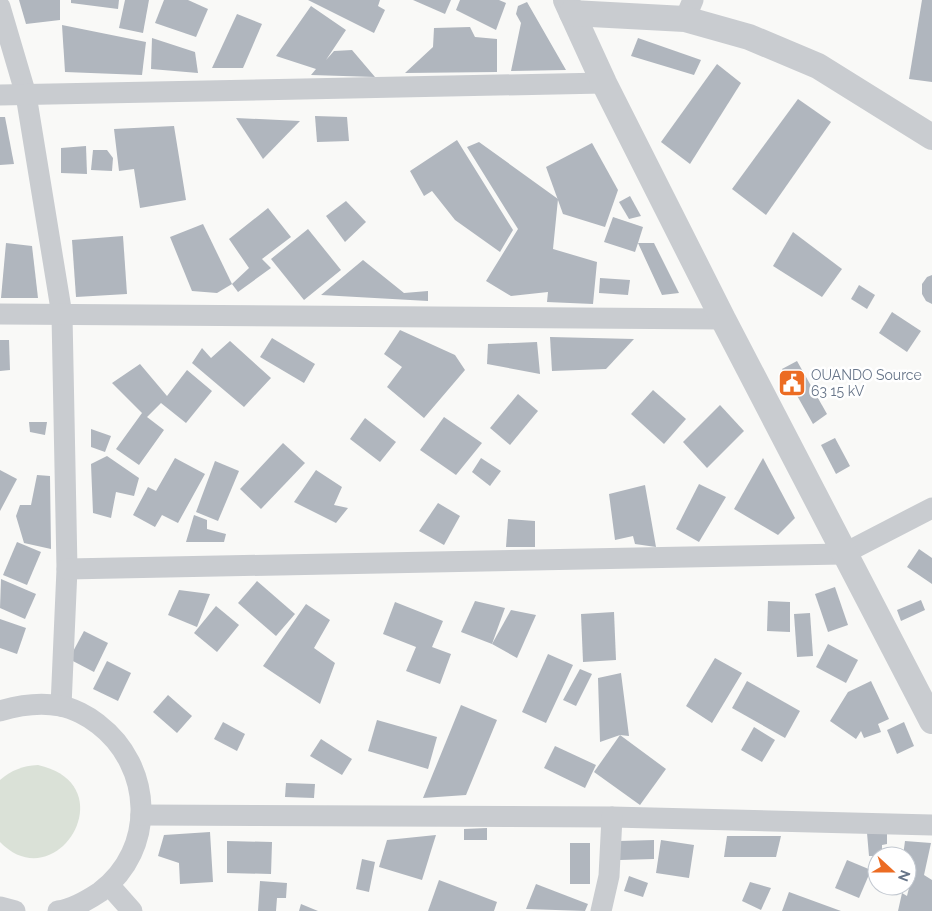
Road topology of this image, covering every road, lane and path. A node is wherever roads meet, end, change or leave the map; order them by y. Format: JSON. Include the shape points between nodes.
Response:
{"nodes":[{"id":1,"x":0,"y":7,"type":"edge"},
{"id":2,"x":569,"y":7,"type":"edge"},
{"id":3,"x":689,"y":10,"type":"edge"},
{"id":4,"x":604,"y":83,"type":"junction"},
{"id":5,"x":26,"y":95,"type":"junction"},
{"id":6,"x":0,"y":96,"type":"edge"},
{"id":7,"x":932,"y":137,"type":"edge"},
{"id":8,"x":0,"y":314,"type":"edge"},
{"id":9,"x":62,"y":315,"type":"junction"},
{"id":10,"x":723,"y":319,"type":"junction"},
{"id":11,"x":932,"y":508,"type":"edge"},
{"id":12,"x":843,"y":554,"type":"junction"},
{"id":13,"x":67,"y":570,"type":"junction"},
{"id":14,"x":61,"y":706,"type":"junction"},
{"id":15,"x":0,"y":711,"type":"edge"},
{"id":16,"x":932,"y":721,"type":"edge"},
{"id":17,"x":142,"y":815,"type":"junction"},
{"id":18,"x":612,"y":818,"type":"junction"},
{"id":19,"x":932,"y":825,"type":"edge"},
{"id":20,"x":109,"y":885,"type":"junction"},
{"id":21,"x":0,"y":906,"type":"edge"},
{"id":22,"x":15,"y":911,"type":"edge"},
{"id":23,"x":62,"y":911,"type":"edge"},
{"id":24,"x":132,"y":911,"type":"edge"},
{"id":25,"x":600,"y":911,"type":"edge"}],
"edges":[{"from":1,"to":5,"type":"street"},
{"from":2,"to":3,"type":"street"},
{"from":2,"to":4,"type":"street"},
{"from":3,"to":7,"type":"street","via":[[818,66]]},
{"from":4,"to":5,"type":"street"},
{"from":4,"to":10,"type":"street"},
{"from":5,"to":6,"type":"street"},
{"from":5,"to":9,"type":"street"},
{"from":8,"to":9,"type":"street"},
{"from":9,"to":10,"type":"street"},
{"from":9,"to":13,"type":"street"},
{"from":10,"to":12,"type":"street"},
{"from":11,"to":12,"type":"street"},
{"from":12,"to":13,"type":"street"},
{"from":12,"to":16,"type":"street"},
{"from":13,"to":14,"type":"street"},
{"from":14,"to":15,"type":"street","via":[[26,704]]},
{"from":14,"to":17,"type":"street","via":[[88,717],[112,734],[129,758],[139,786]]},
{"from":17,"to":18,"type":"street"},
{"from":17,"to":20,"type":"street","via":[[136,841],[125,864]]},
{"from":18,"to":19,"type":"street"},
{"from":18,"to":25,"type":"street","via":[[608,876]]},
{"from":20,"to":23,"type":"street","via":[[88,900]]},
{"from":20,"to":24,"type":"street"},
{"from":21,"to":22,"type":"street"}]}
